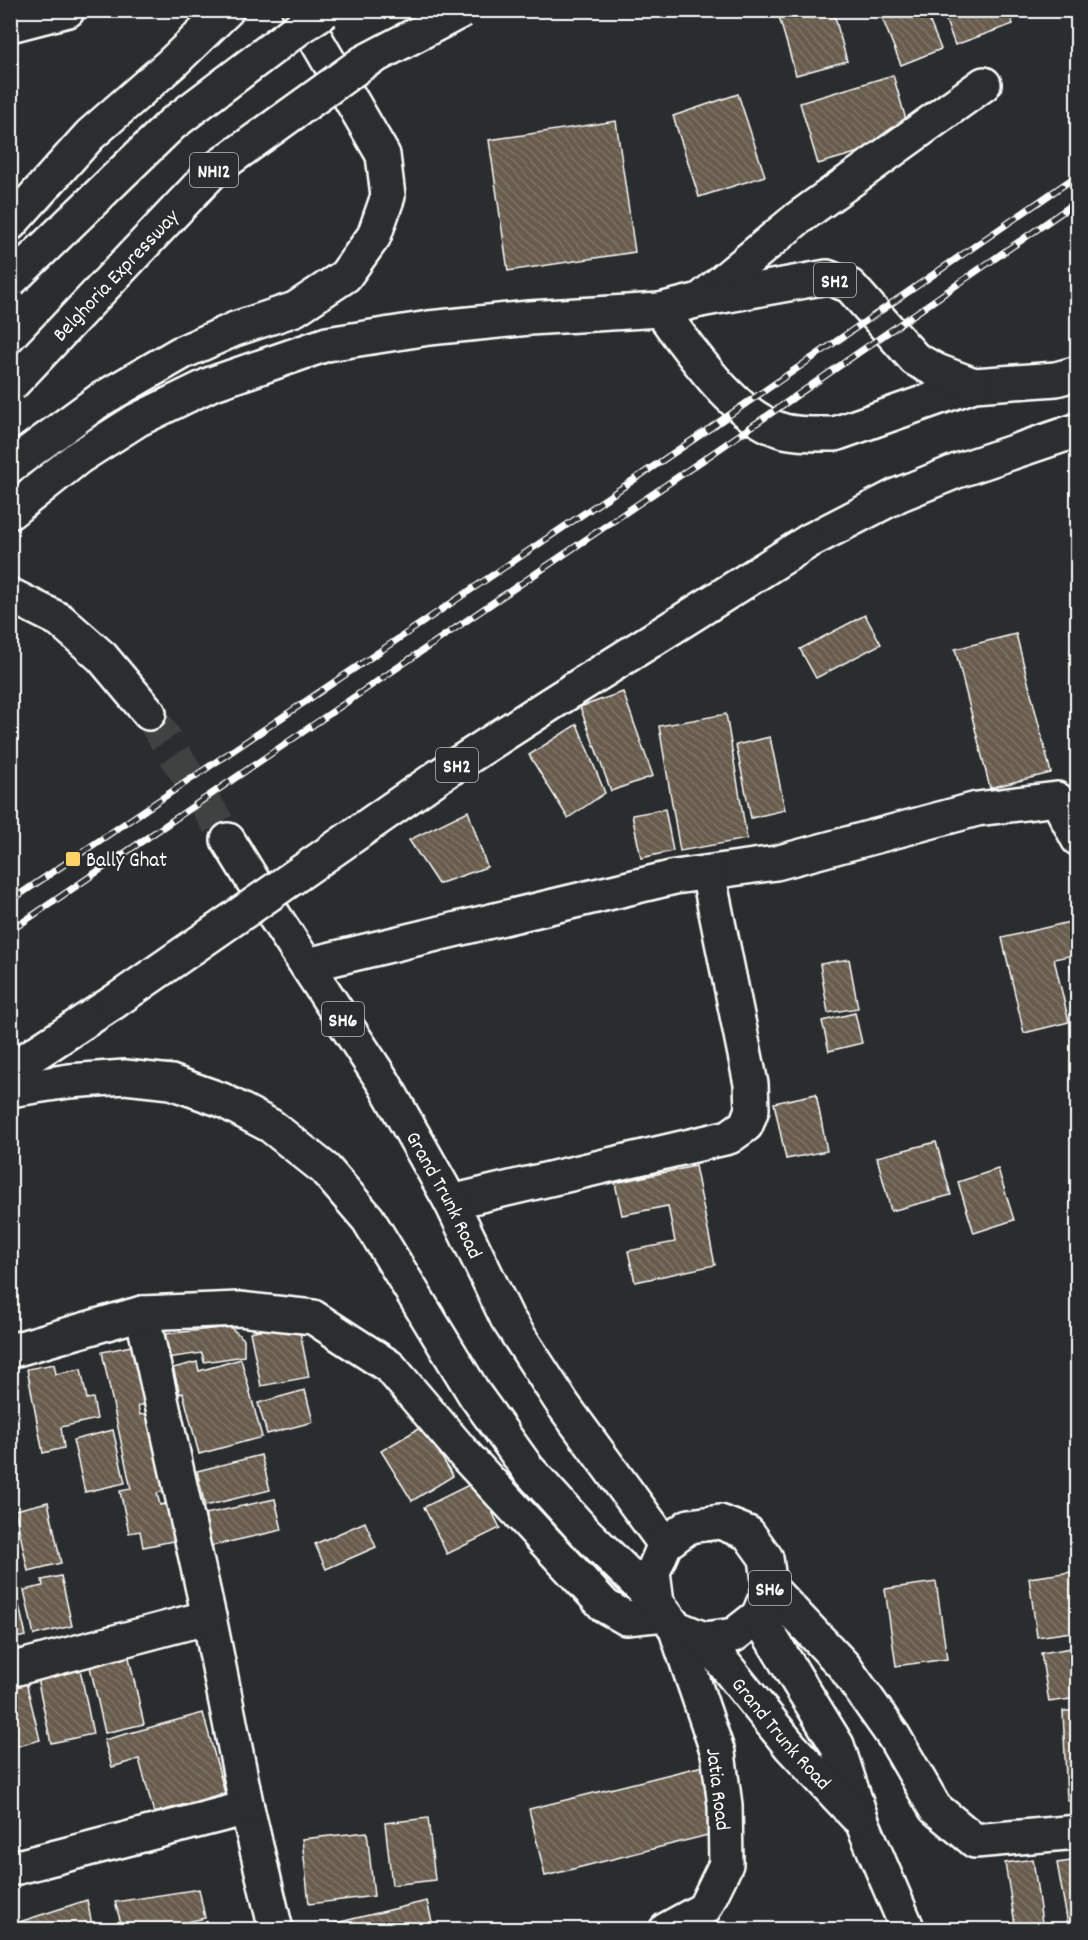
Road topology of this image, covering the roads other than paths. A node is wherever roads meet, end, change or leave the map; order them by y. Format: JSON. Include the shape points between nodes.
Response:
{"nodes":[{"id":1,"x":68,"y":10,"type":"edge"},
{"id":2,"x":227,"y":10,"type":"edge"},
{"id":3,"x":299,"y":10,"type":"edge"},
{"id":4,"x":326,"y":10,"type":"edge"},
{"id":5,"x":463,"y":10,"type":"edge"},
{"id":6,"x":10,"y":25,"type":"edge"},
{"id":7,"x":984,"y":84,"type":"dead end"},
{"id":8,"x":10,"y":224,"type":"edge"},
{"id":9,"x":10,"y":281,"type":"edge"},
{"id":10,"x":700,"y":300,"type":"junction"},
{"id":11,"x":660,"y":310,"type":"junction"},
{"id":12,"x":1077,"y":373,"type":"edge"},
{"id":13,"x":974,"y":385,"type":"junction"},
{"id":14,"x":10,"y":386,"type":"edge"},
{"id":15,"x":1077,"y":430,"type":"edge"},
{"id":16,"x":10,"y":466,"type":"edge"},
{"id":17,"x":10,"y":512,"type":"edge"},
{"id":18,"x":10,"y":595,"type":"edge"},
{"id":19,"x":149,"y":712,"type":"tunnel mouth"},
{"id":20,"x":1067,"y":797,"type":"edge"},
{"id":21,"x":1077,"y":839,"type":"edge"},
{"id":22,"x":228,"y":840,"type":"tunnel mouth"},
{"id":23,"x":708,"y":873,"type":"junction"},
{"id":24,"x":307,"y":965,"type":"junction"},
{"id":25,"x":10,"y":1070,"type":"edge"},
{"id":26,"x":10,"y":1090,"type":"edge"},
{"id":27,"x":451,"y":1202,"type":"junction"},
{"id":28,"x":142,"y":1313,"type":"junction"},
{"id":29,"x":10,"y":1351,"type":"edge"},
{"id":30,"x":665,"y":1544,"type":"junction"},
{"id":31,"x":764,"y":1602,"type":"junction"},
{"id":32,"x":209,"y":1617,"type":"junction"},
{"id":33,"x":675,"y":1621,"type":"junction"},
{"id":34,"x":10,"y":1670,"type":"edge"},
{"id":35,"x":247,"y":1808,"type":"junction"},
{"id":36,"x":864,"y":1824,"type":"junction"},
{"id":37,"x":1077,"y":1832,"type":"edge"},
{"id":38,"x":10,"y":1869,"type":"edge"},
{"id":39,"x":276,"y":1929,"type":"edge"},
{"id":40,"x":666,"y":1929,"type":"edge"},
{"id":41,"x":908,"y":1929,"type":"edge"}],
"edges":[{"from":1,"to":6,"type":"main road"},
{"from":2,"to":8,"type":"main road","via":[[90,135]]},
{"from":3,"to":16,"type":"main road","via":[[383,155],[388,196],[374,236],[345,276],[295,309],[181,353],[100,400]]},
{"from":4,"to":9,"type":"main road","bridge":true,"via":[[172,124]]},
{"from":5,"to":14,"type":"main road","name":"Belghoria Expressway","number":"NH12","bridge":true,"via":[[364,62],[214,170]]},
{"from":7,"to":10,"type":"main road","via":[[796,219]]},
{"from":10,"to":11,"type":"main road","number":"SH2"},
{"from":10,"to":13,"type":"main road","number":"SH2","via":[[827,278],[850,286],[915,359]]},
{"from":11,"to":13,"type":"main road","via":[[709,376],[760,421],[783,430],[835,434]]},
{"from":11,"to":17,"type":"main road","number":"SH2","via":[[440,327],[327,344],[211,384],[136,420],[79,457]]},
{"from":12,"to":13,"type":"main road","number":"SH2","via":[[1056,379]]},
{"from":15,"to":25,"type":"main road","number":"SH2","bridge":true,"via":[[908,491],[809,541],[442,774]]},
{"from":18,"to":19,"type":"main road","via":[[60,620],[102,657]]},
{"from":20,"to":21,"type":"main road"},
{"from":20,"to":23,"type":"main road","via":[[977,809],[776,863]]},
{"from":22,"to":24,"type":"main road","name":"Grand Trunk Road","number":"SH6"},
{"from":23,"to":24,"type":"main road","via":[[675,877]]},
{"from":23,"to":27,"type":"main road","via":[[751,1084],[752,1109],[746,1125],[729,1137]]},
{"from":24,"to":27,"type":"main road","name":"Grand Trunk Road","number":"SH6","via":[[384,1083]]},
{"from":26,"to":33,"type":"main road","via":[[125,1077],[171,1082],[222,1100],[271,1126],[325,1169],[368,1219],[475,1395],[528,1469]]},
{"from":27,"to":30,"type":"main road","name":"Grand Trunk Road","number":"SH6","via":[[507,1318],[564,1406]]},
{"from":28,"to":29,"type":"main road"},
{"from":28,"to":32,"type":"main road"},
{"from":28,"to":33,"type":"main road","via":[[239,1309],[313,1317],[390,1367],[465,1455],[605,1606],[626,1618]]},
{"from":30,"to":31,"type":"main road","name":"Grand Trunk Road","number":"SH6","via":[[689,1526],[720,1522],[748,1533],[766,1558]]},
{"from":30,"to":33,"type":"main road","name":"Grand Trunk Road","number":"SH6","via":[[653,1572]]},
{"from":31,"to":33,"type":"main road","number":"SH6","via":[[734,1635]]},
{"from":31,"to":36,"type":"main road","name":"Grand Trunk Road","number":"SH6","via":[[837,1745]]},
{"from":31,"to":37,"type":"main road","via":[[844,1666],[894,1737],[935,1808],[975,1842]]},
{"from":32,"to":34,"type":"main road"},
{"from":32,"to":35,"type":"main road"},
{"from":33,"to":36,"type":"main road","name":"Grand Trunk Road","number":"SH6"},
{"from":33,"to":40,"type":"main road","name":"Jatia Road","via":[[717,1753],[725,1805],[726,1864],[704,1909]]},
{"from":35,"to":38,"type":"main road"},
{"from":35,"to":39,"type":"main road"},
{"from":36,"to":41,"type":"main road","name":"Grand Trunk Road","number":"SH6"}]}
